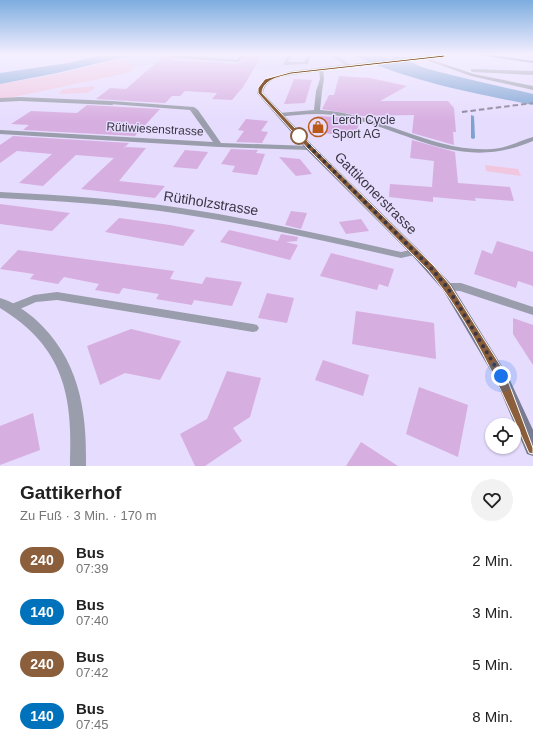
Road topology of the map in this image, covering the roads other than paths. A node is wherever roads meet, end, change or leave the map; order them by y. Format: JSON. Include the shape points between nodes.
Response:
{"nodes":[{"id":1,"x":277,"y":77,"type":"edge"},
{"id":2,"x":322,"y":77,"type":"edge"},
{"id":3,"x":486,"y":77,"type":"edge"},
{"id":4,"x":533,"y":88,"type":"edge"},
{"id":5,"x":319,"y":91,"type":"joint"},
{"id":6,"x":0,"y":100,"type":"edge"},
{"id":7,"x":112,"y":103,"type":"joint"},
{"id":8,"x":317,"y":112,"type":"junction"},
{"id":9,"x":280,"y":115,"type":"junction"},
{"id":10,"x":0,"y":132,"type":"edge"},
{"id":11,"x":533,"y":139,"type":"edge"},
{"id":12,"x":219,"y":145,"type":"junction"},
{"id":13,"x":310,"y":148,"type":"junction"},
{"id":14,"x":0,"y":195,"type":"edge"},
{"id":15,"x":415,"y":252,"type":"junction"},
{"id":16,"x":447,"y":287,"type":"junction"},
{"id":17,"x":6,"y":305,"type":"edge"},
{"id":18,"x":533,"y":311,"type":"edge"},
{"id":19,"x":253,"y":328,"type":"dead end"},
{"id":20,"x":533,"y":448,"type":"edge"},
{"id":21,"x":78,"y":466,"type":"edge"}],
"edges":[{"from":1,"to":9,"type":"main road","name":"Gattikonerstrasse","via":[[267,80],[260,93]]},
{"from":2,"to":5,"type":"lane"},
{"from":3,"to":4,"type":"street"},
{"from":5,"to":8,"type":"street"},
{"from":6,"to":7,"type":"lane"},
{"from":7,"to":12,"type":"street","via":[[192,108]]},
{"from":8,"to":9,"type":"street"},
{"from":8,"to":11,"type":"street","via":[[345,114],[440,145],[466,150],[513,148]]},
{"from":9,"to":13,"type":"main road","name":"Gattikonerstrasse"},
{"from":10,"to":12,"type":"street","name":"Rütiwiesenstrasse"},
{"from":12,"to":13,"type":"street","name":"Rütiwiesenstrasse"},
{"from":13,"to":15,"type":"main road","name":"Gattikonerstrasse"},
{"from":14,"to":15,"type":"street","name":"Rütiholzstrasse","via":[[96,201],[181,211],[401,255]]},
{"from":15,"to":16,"type":"main road","name":"Gattikonerstrasse"},
{"from":16,"to":18,"type":"lane","via":[[461,287]]},
{"from":16,"to":20,"type":"main road","name":"Gattikonerstrasse","via":[[501,376]]},
{"from":17,"to":19,"type":"lane","via":[[42,296],[57,296]]},
{"from":17,"to":21,"type":"street","via":[[30,321],[50,342],[66,372],[77,406],[80,443]]}]}
